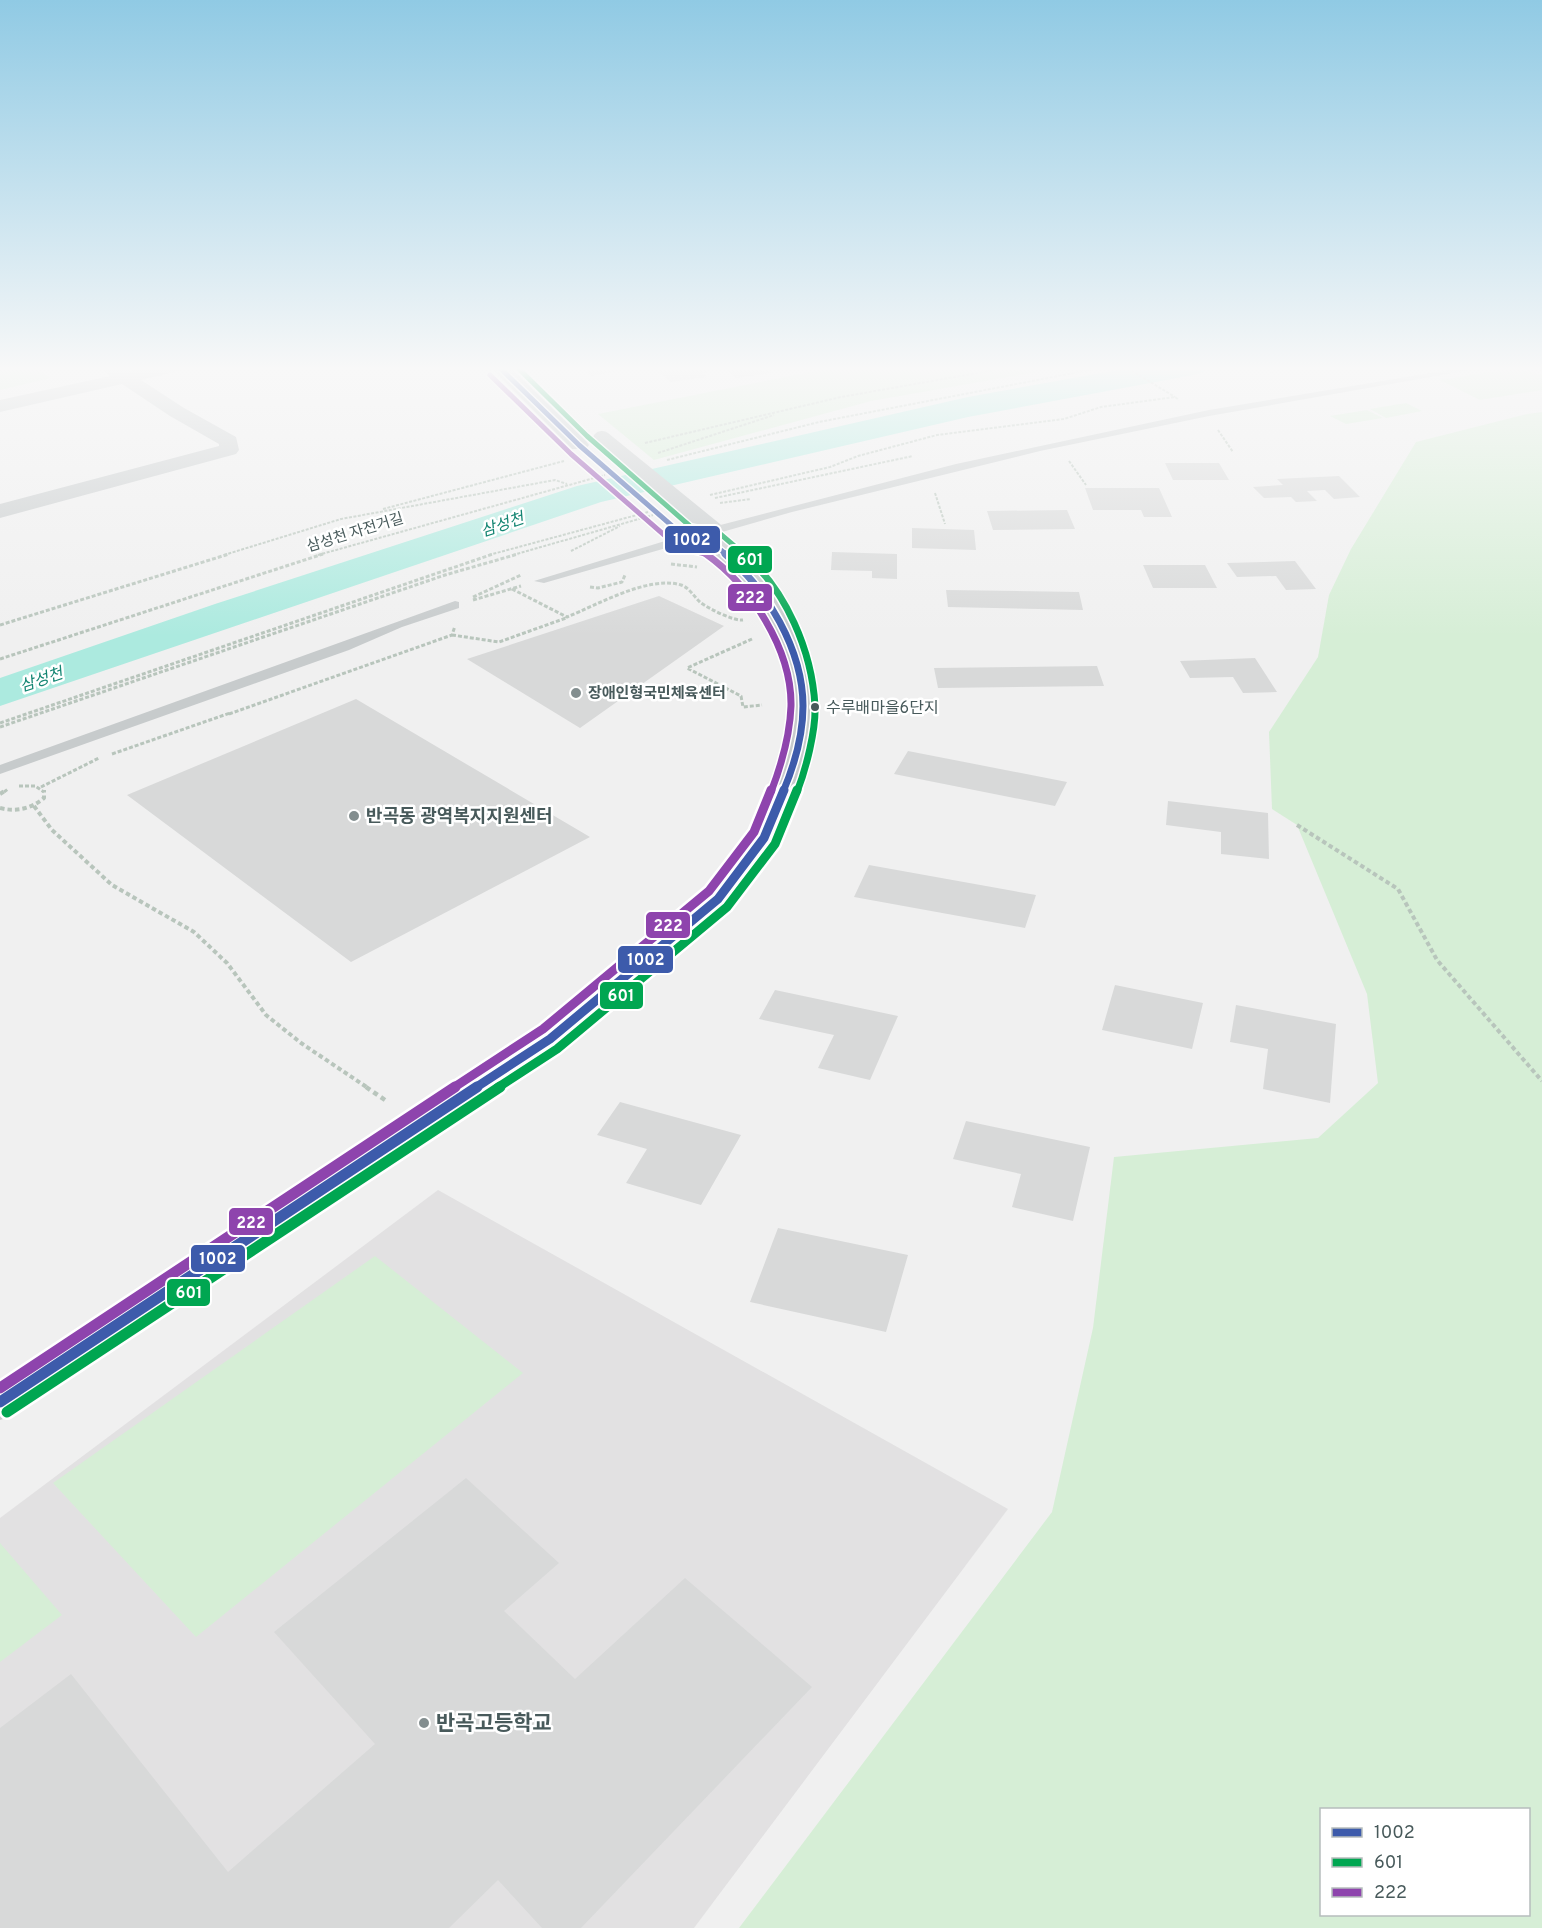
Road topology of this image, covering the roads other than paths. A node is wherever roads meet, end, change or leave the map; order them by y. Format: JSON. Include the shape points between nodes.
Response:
{"nodes":[{"id":1,"x":207,"y":456,"type":"edge"},
{"id":2,"x":594,"y":456,"type":"edge"},
{"id":3,"x":618,"y":456,"type":"edge"},
{"id":4,"x":1014,"y":456,"type":"edge"},
{"id":5,"x":0,"y":511,"type":"edge"},
{"id":6,"x":704,"y":537,"type":"junction"},
{"id":7,"x":540,"y":580,"type":"dead end"},
{"id":8,"x":455,"y":605,"type":"dead end"},
{"id":9,"x":0,"y":770,"type":"edge"},
{"id":10,"x":0,"y":1402,"type":"edge"}],
"edges":[{"from":1,"to":5,"type":"street"},
{"from":2,"to":6,"type":"street"},
{"from":3,"to":6,"type":"street","bridge":true},
{"from":4,"to":7,"type":"lane","via":[[776,512]]},
{"from":6,"to":10,"type":"street","via":[[744,570],[770,604],[793,650],[803,706],[793,768],[764,838],[718,899],[550,1039]]},
{"from":8,"to":9,"type":"lane"}]}
